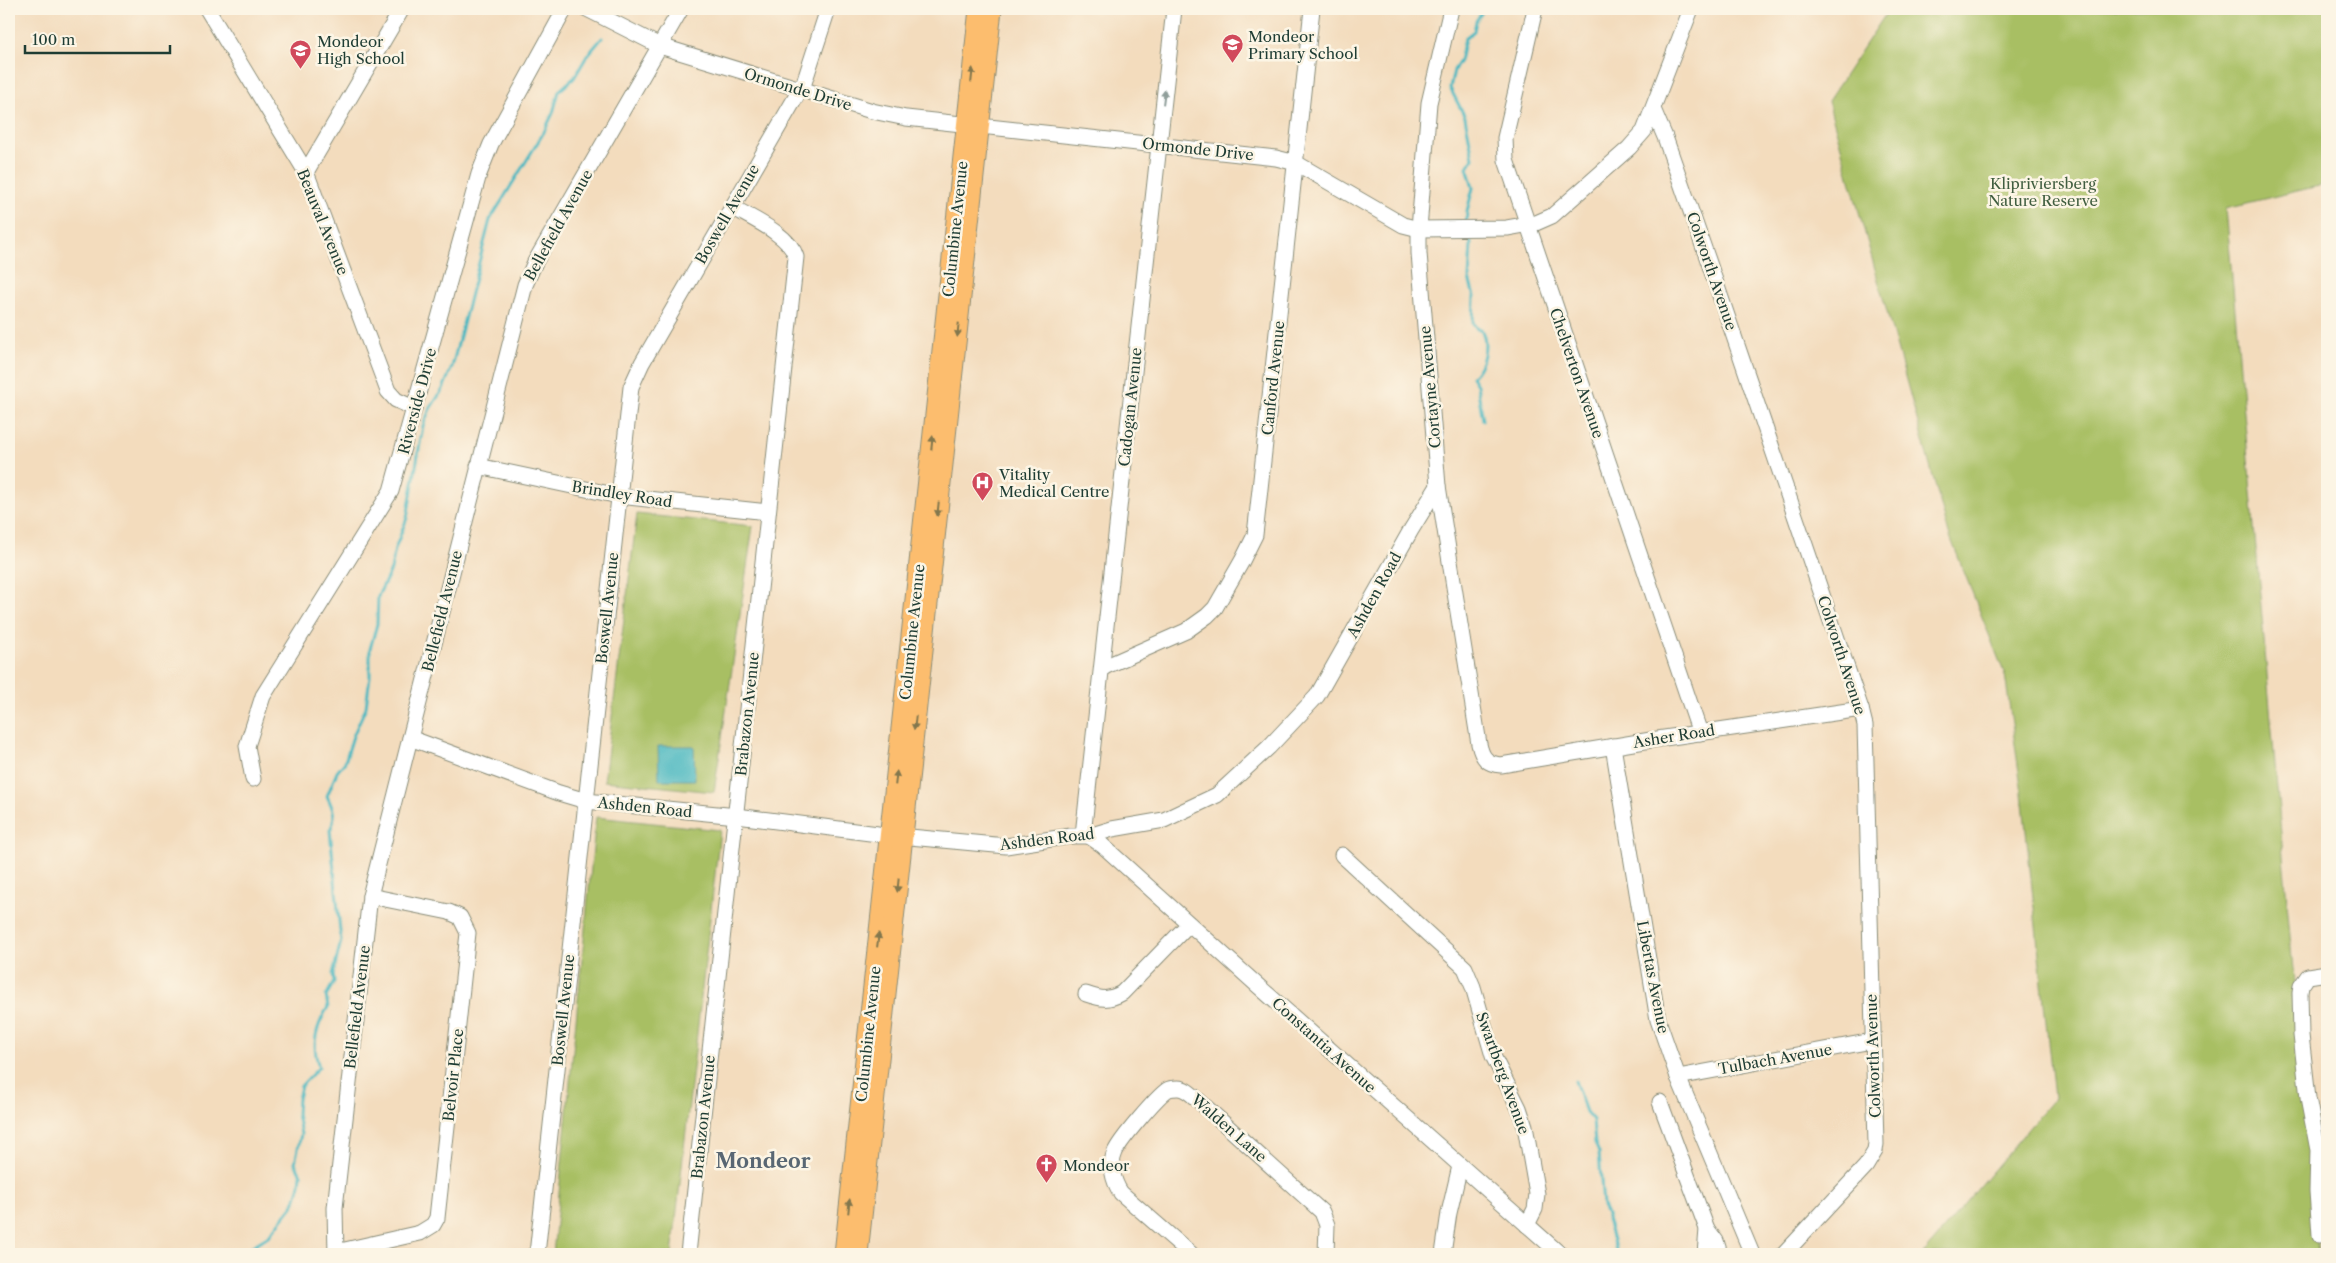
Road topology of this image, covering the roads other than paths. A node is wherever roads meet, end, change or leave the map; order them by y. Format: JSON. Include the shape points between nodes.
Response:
{"nodes":[{"id":1,"x":207,"y":9,"type":"edge"},
{"id":2,"x":402,"y":9,"type":"edge"},
{"id":3,"x":566,"y":9,"type":"edge"},
{"id":4,"x":587,"y":9,"type":"edge"},
{"id":5,"x":681,"y":9,"type":"edge"},
{"id":6,"x":828,"y":9,"type":"edge"},
{"id":7,"x":979,"y":9,"type":"edge"},
{"id":8,"x":992,"y":9,"type":"edge"},
{"id":9,"x":1174,"y":9,"type":"edge"},
{"id":10,"x":1312,"y":9,"type":"edge"},
{"id":11,"x":1451,"y":9,"type":"edge"},
{"id":12,"x":1535,"y":9,"type":"edge"},
{"id":13,"x":1691,"y":9,"type":"edge"},
{"id":14,"x":660,"y":46,"type":"junction"},
{"id":15,"x":800,"y":90,"type":"junction"},
{"id":16,"x":1653,"y":109,"type":"junction"},
{"id":17,"x":974,"y":124,"type":"junction"},
{"id":18,"x":1159,"y":145,"type":"junction"},
{"id":19,"x":1296,"y":164,"type":"junction"},
{"id":20,"x":306,"y":172,"type":"junction"},
{"id":21,"x":732,"y":207,"type":"junction"},
{"id":22,"x":1527,"y":225,"type":"junction"},
{"id":23,"x":1419,"y":229,"type":"junction"},
{"id":24,"x":414,"y":408,"type":"junction"},
{"id":25,"x":478,"y":466,"type":"junction"},
{"id":26,"x":1438,"y":486,"type":"junction"},
{"id":27,"x":619,"y":496,"type":"junction"},
{"id":28,"x":768,"y":512,"type":"junction"},
{"id":29,"x":1102,"y":668,"type":"junction"},
{"id":30,"x":1861,"y":709,"type":"junction"},
{"id":31,"x":1700,"y":732,"type":"junction"},
{"id":32,"x":410,"y":738,"type":"junction"},
{"id":33,"x":1614,"y":746,"type":"junction"},
{"id":34,"x":1489,"y":763,"type":"joint"},
{"id":35,"x":253,"y":779,"type":"dead end"},
{"id":36,"x":586,"y":801,"type":"junction"},
{"id":37,"x":737,"y":816,"type":"junction"},
{"id":38,"x":896,"y":836,"type":"junction"},
{"id":39,"x":1086,"y":836,"type":"junction"},
{"id":40,"x":1342,"y":855,"type":"dead end"},
{"id":41,"x":370,"y":896,"type":"junction"},
{"id":42,"x":1189,"y":924,"type":"junction"},
{"id":43,"x":2327,"y":973,"type":"edge"},
{"id":44,"x":1086,"y":994,"type":"dead end"},
{"id":45,"x":1872,"y":1041,"type":"junction"},
{"id":46,"x":1678,"y":1077,"type":"junction"},
{"id":47,"x":1660,"y":1102,"type":"dead end"},
{"id":48,"x":1460,"y":1166,"type":"junction"},
{"id":49,"x":861,"y":1167,"type":"junction"},
{"id":50,"x":1527,"y":1225,"type":"junction"},
{"id":51,"x":1708,"y":1230,"type":"junction"},
{"id":52,"x":2320,"y":1234,"type":"dead end"},
{"id":53,"x":336,"y":1253,"type":"edge"},
{"id":54,"x":537,"y":1254,"type":"edge"},
{"id":55,"x":688,"y":1254,"type":"edge"},
{"id":56,"x":844,"y":1254,"type":"edge"},
{"id":57,"x":858,"y":1254,"type":"edge"},
{"id":58,"x":1191,"y":1254,"type":"edge"},
{"id":59,"x":1326,"y":1254,"type":"edge"},
{"id":60,"x":1443,"y":1254,"type":"edge"},
{"id":61,"x":1560,"y":1254,"type":"edge"},
{"id":62,"x":1705,"y":1254,"type":"edge"},
{"id":63,"x":1720,"y":1254,"type":"edge"},
{"id":64,"x":1752,"y":1254,"type":"edge"},
{"id":65,"x":1784,"y":1254,"type":"edge"}],
"edges":[{"from":1,"to":20,"type":"street","name":"Beauval Avenue"},
{"from":2,"to":20,"type":"street"},
{"from":3,"to":24,"type":"street","name":"Riverside Drive","via":[[491,144],[479,174]]},
{"from":4,"to":14,"type":"street","name":"Ormonde Drive"},
{"from":5,"to":14,"type":"street","name":"Bellefield Avenue"},
{"from":6,"to":15,"type":"street","name":"Boswell Avenue","via":[[808,75]]},
{"from":17,"to":7,"type":"main road","name":"Columbine Avenue","one_way":true},
{"from":8,"to":17,"type":"main road","name":"Columbine Avenue"},
{"from":18,"to":9,"type":"street","name":"Cadogan Avenue","one_way":true},
{"from":10,"to":19,"type":"street","name":"Canford Avenue"},
{"from":11,"to":23,"type":"street","name":"Cortayne Avenue","via":[[1430,104]]},
{"from":12,"to":22,"type":"street","name":"Chelverton Avenue","via":[[1504,146],[1510,176]]},
{"from":13,"to":16,"type":"street","name":"Ormonde Drive"},
{"from":14,"to":15,"type":"street","name":"Ormonde Drive"},
{"from":14,"to":25,"type":"street","name":"Bellefield Avenue","via":[[530,273]]},
{"from":15,"to":17,"type":"street","name":"Ormonde Drive","via":[[888,115]]},
{"from":15,"to":21,"type":"street","name":"Boswell Avenue"},
{"from":16,"to":22,"type":"street","name":"Ormonde Drive","via":[[1644,131],[1629,148],[1552,216]]},
{"from":16,"to":30,"type":"street","name":"Colworth Avenue","via":[[1702,242]]},
{"from":17,"to":18,"type":"street","name":"Ormonde Drive"},
{"from":17,"to":38,"type":"main road","name":"Columbine Avenue"},
{"from":18,"to":19,"type":"street","name":"Ormonde Drive","via":[[1263,156]]},
{"from":18,"to":29,"type":"street","name":"Cadogan Avenue"},
{"from":19,"to":23,"type":"street","name":"Ormonde Drive","via":[[1384,216]]},
{"from":19,"to":29,"type":"street","name":"Canford Avenue","via":[[1257,523],[1252,543],[1215,608],[1200,622]]},
{"from":20,"to":24,"type":"street","name":"Beauval Avenue","via":[[385,383],[396,400]]},
{"from":21,"to":27,"type":"street","name":"Boswell Avenue","via":[[635,376],[629,397]]},
{"from":21,"to":28,"type":"street","name":"Brabazon Avenue","via":[[783,238],[796,257]]},
{"from":22,"to":23,"type":"street","name":"Ormonde Drive","via":[[1469,230]]},
{"from":22,"to":31,"type":"street","name":"Chelverton Avenue"},
{"from":23,"to":26,"type":"street","name":"Cortayne Avenue"},
{"from":24,"to":35,"type":"street","name":"Riverside Drive","via":[[396,479],[386,501],[263,696],[247,746]]},
{"from":25,"to":27,"type":"street","name":"Brindley Road"},
{"from":25,"to":32,"type":"street","name":"Bellefield Avenue"},
{"from":26,"to":34,"type":"street","name":"Cortayne Avenue","via":[[1479,744],[1483,757]]},
{"from":26,"to":39,"type":"street","name":"Ashden Road","via":[[1317,696],[1269,747],[1230,785],[1205,803],[1164,820]]},
{"from":27,"to":28,"type":"street","name":"Brindley Road"},
{"from":27,"to":36,"type":"street","name":"Boswell Avenue"},
{"from":28,"to":37,"type":"street","name":"Brabazon Avenue"},
{"from":29,"to":39,"type":"street","name":"Cadogan Avenue"},
{"from":30,"to":31,"type":"street","name":"Asher Road"},
{"from":30,"to":45,"type":"street","name":"Colworth Avenue","via":[[1866,746]]},
{"from":31,"to":33,"type":"street","name":"Asher Road"},
{"from":32,"to":36,"type":"street","name":"Ashden Road"},
{"from":32,"to":41,"type":"street","name":"Bellefield Avenue"},
{"from":33,"to":34,"type":"street","name":"Asher Road","via":[[1501,765]]},
{"from":33,"to":46,"type":"street","name":"Libertas Avenue","via":[[1658,1020]]},
{"from":36,"to":37,"type":"street","name":"Ashden Road"},
{"from":36,"to":54,"type":"street","name":"Boswell Avenue"},
{"from":37,"to":38,"type":"street","name":"Ashden Road"},
{"from":37,"to":55,"type":"street","name":"Brabazon Avenue"},
{"from":38,"to":39,"type":"street","name":"Ashden Road","via":[[996,846]]},
{"from":38,"to":49,"type":"main road","name":"Columbine Avenue"},
{"from":39,"to":42,"type":"street","name":"Constantia Avenue","via":[[1102,845]]},
{"from":40,"to":50,"type":"street","name":"Swartberg Avenue","via":[[1465,968],[1494,1056],[1525,1126],[1537,1194],[1535,1209]]},
{"from":41,"to":53,"type":"street","name":"Bellefield Avenue","via":[[335,1208]]},
{"from":41,"to":53,"type":"street","name":"Belvoir Place","via":[[449,912],[460,917],[468,933],[434,1225],[420,1233]]},
{"from":42,"to":44,"type":"street","via":[[1122,993],[1104,1000]]},
{"from":42,"to":48,"type":"street","name":"Constantia Avenue"},
{"from":43,"to":52,"type":"street","via":[[2308,976],[2300,993],[2308,1098],[2318,1150]]},
{"from":45,"to":46,"type":"street","name":"Tulbach Avenue"},
{"from":45,"to":65,"type":"street","name":"Colworth Avenue","via":[[1875,1151],[1866,1166]]},
{"from":46,"to":64,"type":"street","name":"Libertas Avenue"},
{"from":47,"to":51,"type":"street"},
{"from":48,"to":50,"type":"street","name":"Constantia Avenue"},
{"from":48,"to":60,"type":"street"},
{"from":56,"to":49,"type":"main road","name":"Columbine Avenue","one_way":true},
{"from":49,"to":57,"type":"main road","name":"Columbine Avenue"},
{"from":50,"to":61,"type":"street","name":"Constantia Avenue"},
{"from":51,"to":62,"type":"street"},
{"from":51,"to":63,"type":"street"},
{"from":58,"to":59,"type":"street","name":"Walden Lane","via":[[1121,1192],[1113,1177],[1112,1162],[1117,1147],[1147,1110],[1166,1091],[1184,1089],[1322,1212],[1327,1225]]}]}
